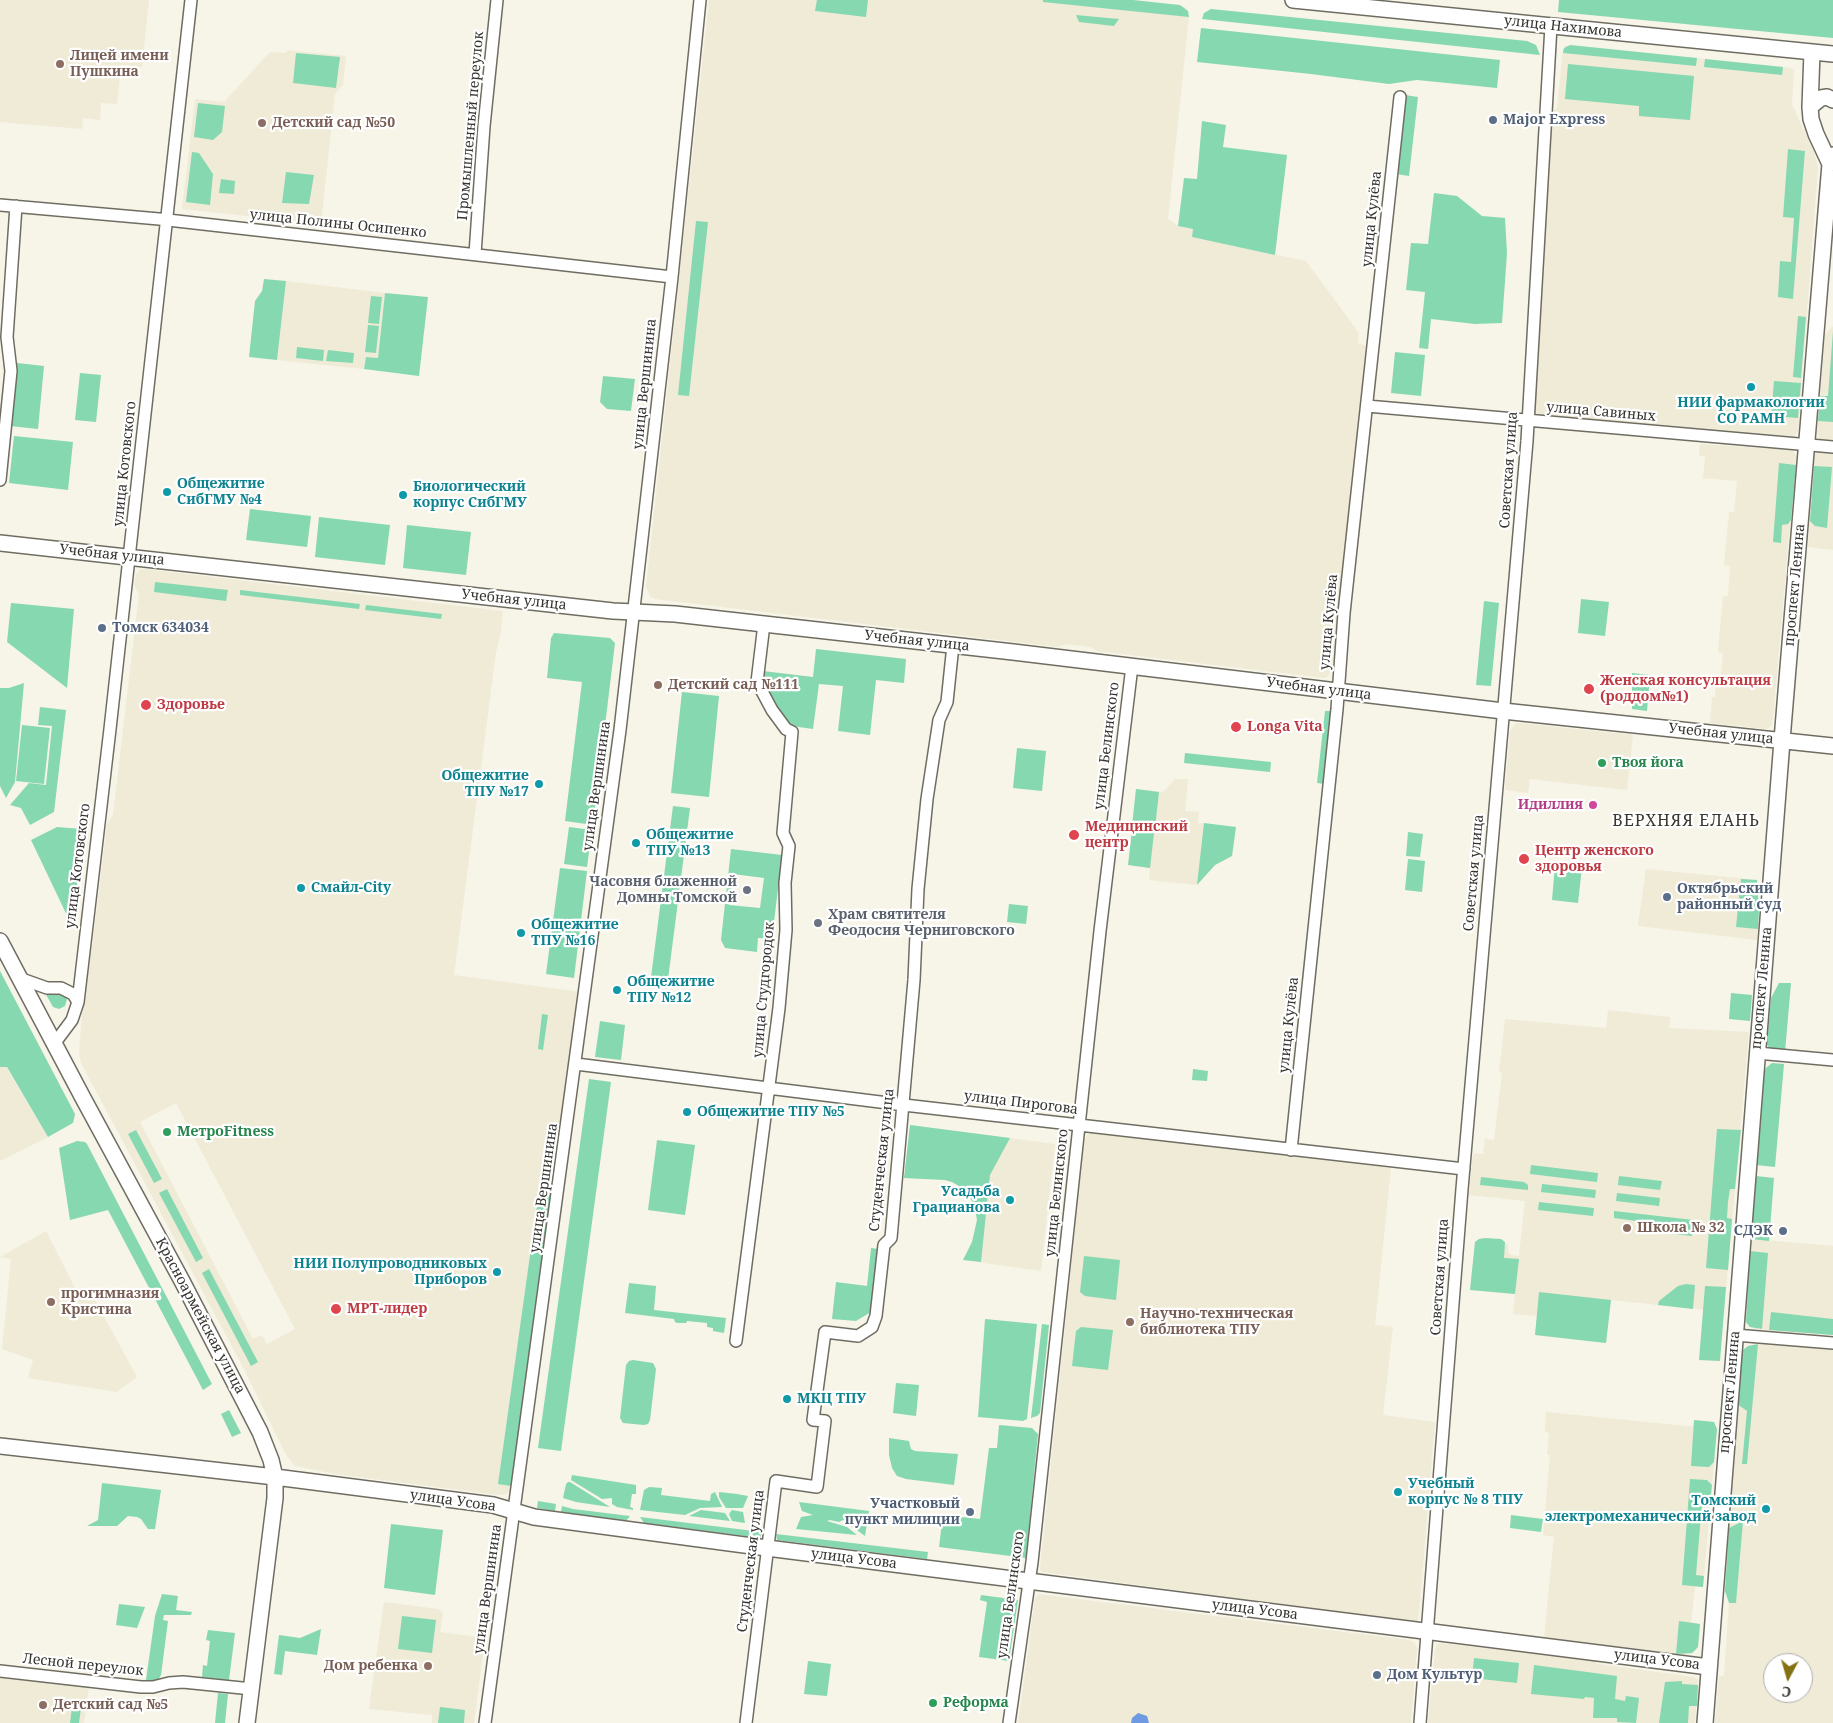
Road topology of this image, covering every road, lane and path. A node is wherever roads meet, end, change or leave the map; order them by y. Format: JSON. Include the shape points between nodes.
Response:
{"nodes":[{"id":1,"x":191,"y":0,"type":"edge"},
{"id":2,"x":497,"y":0,"type":"edge"},
{"id":3,"x":700,"y":0,"type":"edge"},
{"id":4,"x":1299,"y":0,"type":"edge"},
{"id":5,"x":1551,"y":26,"type":"junction"},
{"id":6,"x":1812,"y":52,"type":"junction"},
{"id":7,"x":1833,"y":54,"type":"edge"},
{"id":8,"x":1400,"y":97,"type":"dead end"},
{"id":9,"x":1833,"y":100,"type":"edge"},
{"id":10,"x":1810,"y":107,"type":"junction"},
{"id":11,"x":1831,"y":160,"type":"edge"},
{"id":12,"x":0,"y":205,"type":"edge"},
{"id":13,"x":16,"y":206,"type":"junction"},
{"id":14,"x":167,"y":220,"type":"junction"},
{"id":15,"x":475,"y":254,"type":"junction"},
{"id":16,"x":672,"y":277,"type":"junction"},
{"id":17,"x":1367,"y":406,"type":"junction"},
{"id":18,"x":1528,"y":421,"type":"junction"},
{"id":19,"x":1806,"y":445,"type":"junction"},
{"id":20,"x":1833,"y":447,"type":"edge"},
{"id":21,"x":0,"y":480,"type":"edge"},
{"id":22,"x":0,"y":543,"type":"edge"},
{"id":23,"x":130,"y":557,"type":"junction"},
{"id":24,"x":634,"y":612,"type":"junction"},
{"id":25,"x":764,"y":624,"type":"junction"},
{"id":26,"x":953,"y":645,"type":"junction"},
{"id":27,"x":1132,"y":666,"type":"junction"},
{"id":28,"x":1338,"y":691,"type":"junction"},
{"id":29,"x":1503,"y":710,"type":"junction"},
{"id":30,"x":1782,"y":741,"type":"junction"},
{"id":31,"x":1833,"y":746,"type":"edge"},
{"id":32,"x":0,"y":941,"type":"edge"},
{"id":33,"x":19,"y":978,"type":"junction"},
{"id":34,"x":78,"y":1002,"type":"junction"},
{"id":35,"x":54,"y":1044,"type":"junction"},
{"id":36,"x":1757,"y":1053,"type":"junction"},
{"id":37,"x":1833,"y":1060,"type":"edge"},
{"id":38,"x":576,"y":1064,"type":"junction"},
{"id":39,"x":769,"y":1088,"type":"junction"},
{"id":40,"x":904,"y":1105,"type":"junction"},
{"id":41,"x":1079,"y":1126,"type":"junction"},
{"id":42,"x":1291,"y":1150,"type":"junction"},
{"id":43,"x":1464,"y":1169,"type":"junction"},
{"id":44,"x":1734,"y":1335,"type":"junction"},
{"id":45,"x":736,"y":1341,"type":"dead end"},
{"id":46,"x":1833,"y":1343,"type":"edge"},
{"id":47,"x":0,"y":1446,"type":"edge"},
{"id":48,"x":275,"y":1477,"type":"junction"},
{"id":49,"x":514,"y":1511,"type":"junction"},
{"id":50,"x":767,"y":1548,"type":"junction"},
{"id":51,"x":1029,"y":1582,"type":"junction"},
{"id":52,"x":1428,"y":1632,"type":"junction"},
{"id":53,"x":1709,"y":1667,"type":"junction"},
{"id":54,"x":0,"y":1671,"type":"edge"},
{"id":55,"x":252,"y":1690,"type":"junction"},
{"id":56,"x":247,"y":1723,"type":"edge"},
{"id":57,"x":485,"y":1723,"type":"edge"},
{"id":58,"x":746,"y":1723,"type":"edge"},
{"id":59,"x":1009,"y":1723,"type":"edge"},
{"id":60,"x":1420,"y":1723,"type":"edge"},
{"id":61,"x":1705,"y":1723,"type":"edge"}],
"edges":[{"from":1,"to":14,"type":"street","name":"улица Котовского"},
{"from":2,"to":15,"type":"street","name":"Промышленный переулок"},
{"from":3,"to":16,"type":"street","name":"улица Вершинина"},
{"from":4,"to":5,"type":"main road","name":"улица Нахимова"},
{"from":5,"to":6,"type":"main road","name":"улица Нахимова"},
{"from":5,"to":18,"type":"street","name":"Советская улица"},
{"from":6,"to":7,"type":"main road","name":"улица Нахимова"},
{"from":6,"to":10,"type":"main road","name":"проспект Ленина"},
{"from":8,"to":17,"type":"street","name":"улица Кулёва"},
{"from":9,"to":10,"type":"main road","via":[[1821,98]]},
{"from":10,"to":11,"type":"main road","name":"проспект Ленина","via":[[1816,134]]},
{"from":11,"to":19,"type":"main road","name":"проспект Ленина"},
{"from":12,"to":13,"type":"street","name":"улица Полины Осипенко"},
{"from":13,"to":14,"type":"street","name":"улица Полины Осипенко"},
{"from":13,"to":21,"type":"street","via":[[7,337],[11,371]]},
{"from":14,"to":15,"type":"street","name":"улица Полины Осипенко"},
{"from":14,"to":23,"type":"street","name":"улица Котовского"},
{"from":15,"to":16,"type":"street","name":"улица Полины Осипенко"},
{"from":16,"to":24,"type":"street","name":"улица Вершинина"},
{"from":17,"to":18,"type":"street","name":"улица Савиных"},
{"from":17,"to":28,"type":"street","name":"улица Кулёва"},
{"from":18,"to":19,"type":"street","name":"улица Савиных"},
{"from":18,"to":29,"type":"street","name":"Советская улица"},
{"from":19,"to":20,"type":"street","name":"улица Савиных"},
{"from":19,"to":30,"type":"main road","name":"проспект Ленина"},
{"from":22,"to":23,"type":"main road","name":"Учебная улица"},
{"from":23,"to":24,"type":"main road","name":"Учебная улица"},
{"from":23,"to":34,"type":"street","name":"улица Котовского"},
{"from":24,"to":25,"type":"main road","name":"Учебная улица"},
{"from":24,"to":38,"type":"street","name":"улица Вершинина"},
{"from":25,"to":26,"type":"main road","name":"Учебная улица"},
{"from":25,"to":39,"type":"street","name":"улица Студгородок","via":[[757,682],[772,710],[792,732],[783,833],[789,846],[785,883],[786,930]]},
{"from":26,"to":27,"type":"main road","name":"Учебная улица"},
{"from":26,"to":40,"type":"street","name":"Студенческая улица","via":[[947,702],[938,720],[921,859]]},
{"from":27,"to":28,"type":"main road","name":"Учебная улица"},
{"from":27,"to":41,"type":"street","name":"улица Белинского"},
{"from":28,"to":29,"type":"main road","name":"Учебная улица"},
{"from":28,"to":42,"type":"street","name":"улица Кулёва"},
{"from":29,"to":30,"type":"main road","name":"Учебная улица"},
{"from":29,"to":43,"type":"street","name":"Советская улица"},
{"from":30,"to":31,"type":"main road","name":"Учебная улица"},
{"from":30,"to":36,"type":"main road","name":"проспект Ленина"},
{"from":32,"to":33,"type":"main road","name":"Красноармейская улица"},
{"from":33,"to":34,"type":"street","via":[[47,988],[61,988],[73,994]]},
{"from":33,"to":35,"type":"main road","name":"Красноармейская улица"},
{"from":34,"to":35,"type":"street","name":"улица Котовского","via":[[72,1020]]},
{"from":35,"to":48,"type":"main road","name":"Красноармейская улица","via":[[253,1417]]},
{"from":36,"to":37,"type":"street"},
{"from":36,"to":44,"type":"main road","name":"проспект Ленина"},
{"from":38,"to":39,"type":"street","name":"улица Пирогова"},
{"from":38,"to":49,"type":"street","name":"улица Вершинина"},
{"from":39,"to":40,"type":"street","name":"улица Пирогова"},
{"from":39,"to":45,"type":"street","name":"улица Студгородок"},
{"from":40,"to":41,"type":"street","name":"улица Пирогова"},
{"from":40,"to":50,"type":"street","name":"Студенческая улица","via":[[891,1238],[884,1245],[874,1321],[872,1327],[858,1336],[825,1332],[813,1420],[825,1421],[817,1487],[776,1481]]},
{"from":41,"to":42,"type":"street","name":"улица Пирогова"},
{"from":41,"to":51,"type":"street","name":"улица Белинского"},
{"from":42,"to":43,"type":"street","name":"улица Пирогова"},
{"from":43,"to":52,"type":"street","name":"Советская улица"},
{"from":44,"to":46,"type":"street"},
{"from":44,"to":53,"type":"main road","name":"проспект Ленина"},
{"from":47,"to":48,"type":"main road","name":"улица Усова"},
{"from":48,"to":49,"type":"main road","name":"улица Усова","via":[[493,1505]]},
{"from":48,"to":55,"type":"main road","name":"Красноармейская улица"},
{"from":49,"to":50,"type":"main road","name":"улица Усова","via":[[540,1518]]},
{"from":49,"to":57,"type":"street","name":"улица Вершинина"},
{"from":50,"to":51,"type":"main road","name":"улица Усова"},
{"from":50,"to":58,"type":"street","name":"Студенческая улица"},
{"from":51,"to":52,"type":"main road","name":"улица Усова"},
{"from":51,"to":59,"type":"street","name":"улица Белинского"},
{"from":52,"to":53,"type":"main road","name":"улица Усова"},
{"from":52,"to":60,"type":"street","name":"Советская улица"},
{"from":53,"to":61,"type":"main road","name":"проспект Ленина"},
{"from":54,"to":55,"type":"street","name":"Лесной переулок","via":[[141,1687],[183,1682]]},
{"from":55,"to":56,"type":"main road","name":"Красноармейская улица"}]}
